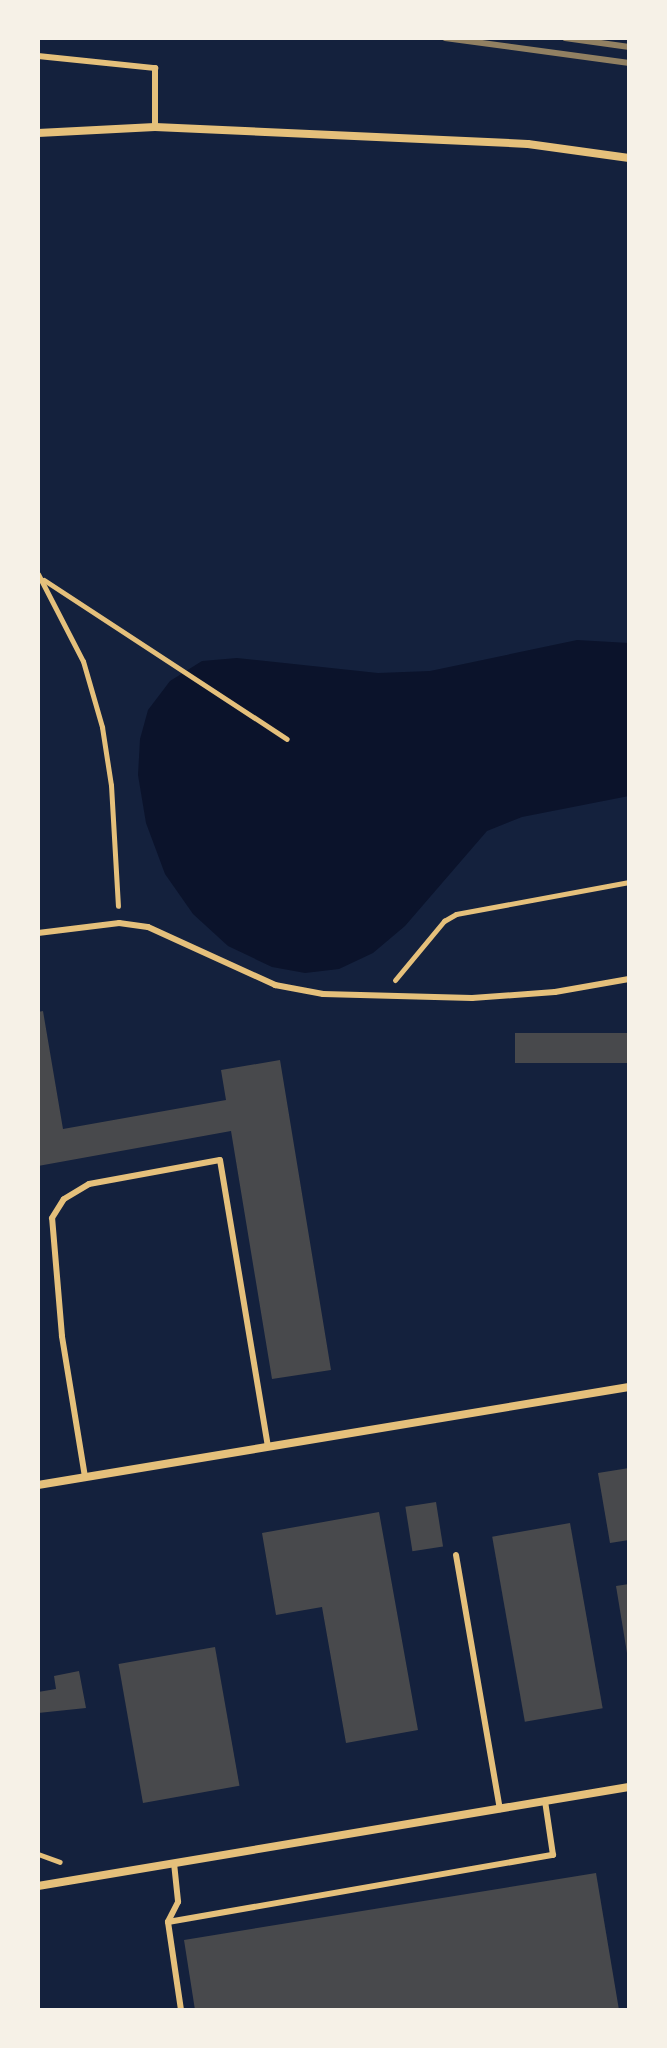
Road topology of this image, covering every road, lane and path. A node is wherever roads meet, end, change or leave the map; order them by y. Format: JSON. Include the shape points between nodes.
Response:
{"nodes":[{"id":1,"x":38,"y":56,"type":"edge"},
{"id":2,"x":155,"y":127,"type":"junction"},
{"id":3,"x":38,"y":133,"type":"edge"},
{"id":4,"x":629,"y":158,"type":"edge"},
{"id":5,"x":39,"y":576,"type":"edge"},
{"id":6,"x":287,"y":739,"type":"dead end"},
{"id":7,"x":629,"y":882,"type":"edge"},
{"id":8,"x":119,"y":923,"type":"junction"},
{"id":9,"x":38,"y":933,"type":"edge"},
{"id":10,"x":629,"y":979,"type":"edge"},
{"id":11,"x":393,"y":997,"type":"junction"},
{"id":12,"x":629,"y":1387,"type":"edge"},
{"id":13,"x":268,"y":1446,"type":"junction"},
{"id":14,"x":85,"y":1477,"type":"junction"},
{"id":15,"x":38,"y":1485,"type":"edge"},
{"id":16,"x":456,"y":1555,"type":"dead end"},
{"id":17,"x":629,"y":1787,"type":"edge"},
{"id":18,"x":545,"y":1801,"type":"junction"},
{"id":19,"x":500,"y":1809,"type":"junction"},
{"id":20,"x":174,"y":1863,"type":"junction"},
{"id":21,"x":38,"y":1886,"type":"edge"},
{"id":22,"x":168,"y":1922,"type":"junction"},
{"id":23,"x":181,"y":2010,"type":"edge"}],
"edges":[{"from":1,"to":2,"type":"lane","via":[[155,68]]},
{"from":2,"to":3,"type":"street"},
{"from":2,"to":4,"type":"street","via":[[528,144]]},
{"from":5,"to":6,"type":"path"},
{"from":5,"to":8,"type":"path","via":[[83,661],[102,727]]},
{"from":7,"to":11,"type":"path","via":[[456,914],[397,975]]},
{"from":8,"to":9,"type":"lane"},
{"from":8,"to":11,"type":"lane","via":[[148,927],[275,985],[323,994]]},
{"from":10,"to":11,"type":"lane","via":[[555,992]]},
{"from":12,"to":13,"type":"street"},
{"from":13,"to":14,"type":"street"},
{"from":13,"to":14,"type":"lane","via":[[220,1160],[89,1184],[64,1199],[52,1218],[62,1336]]},
{"from":14,"to":15,"type":"street"},
{"from":16,"to":19,"type":"lane"},
{"from":17,"to":18,"type":"street"},
{"from":18,"to":19,"type":"street"},
{"from":18,"to":22,"type":"lane","via":[[553,1855]]},
{"from":19,"to":20,"type":"street"},
{"from":20,"to":21,"type":"street"},
{"from":20,"to":22,"type":"lane","via":[[178,1902]]},
{"from":22,"to":23,"type":"lane"}]}
